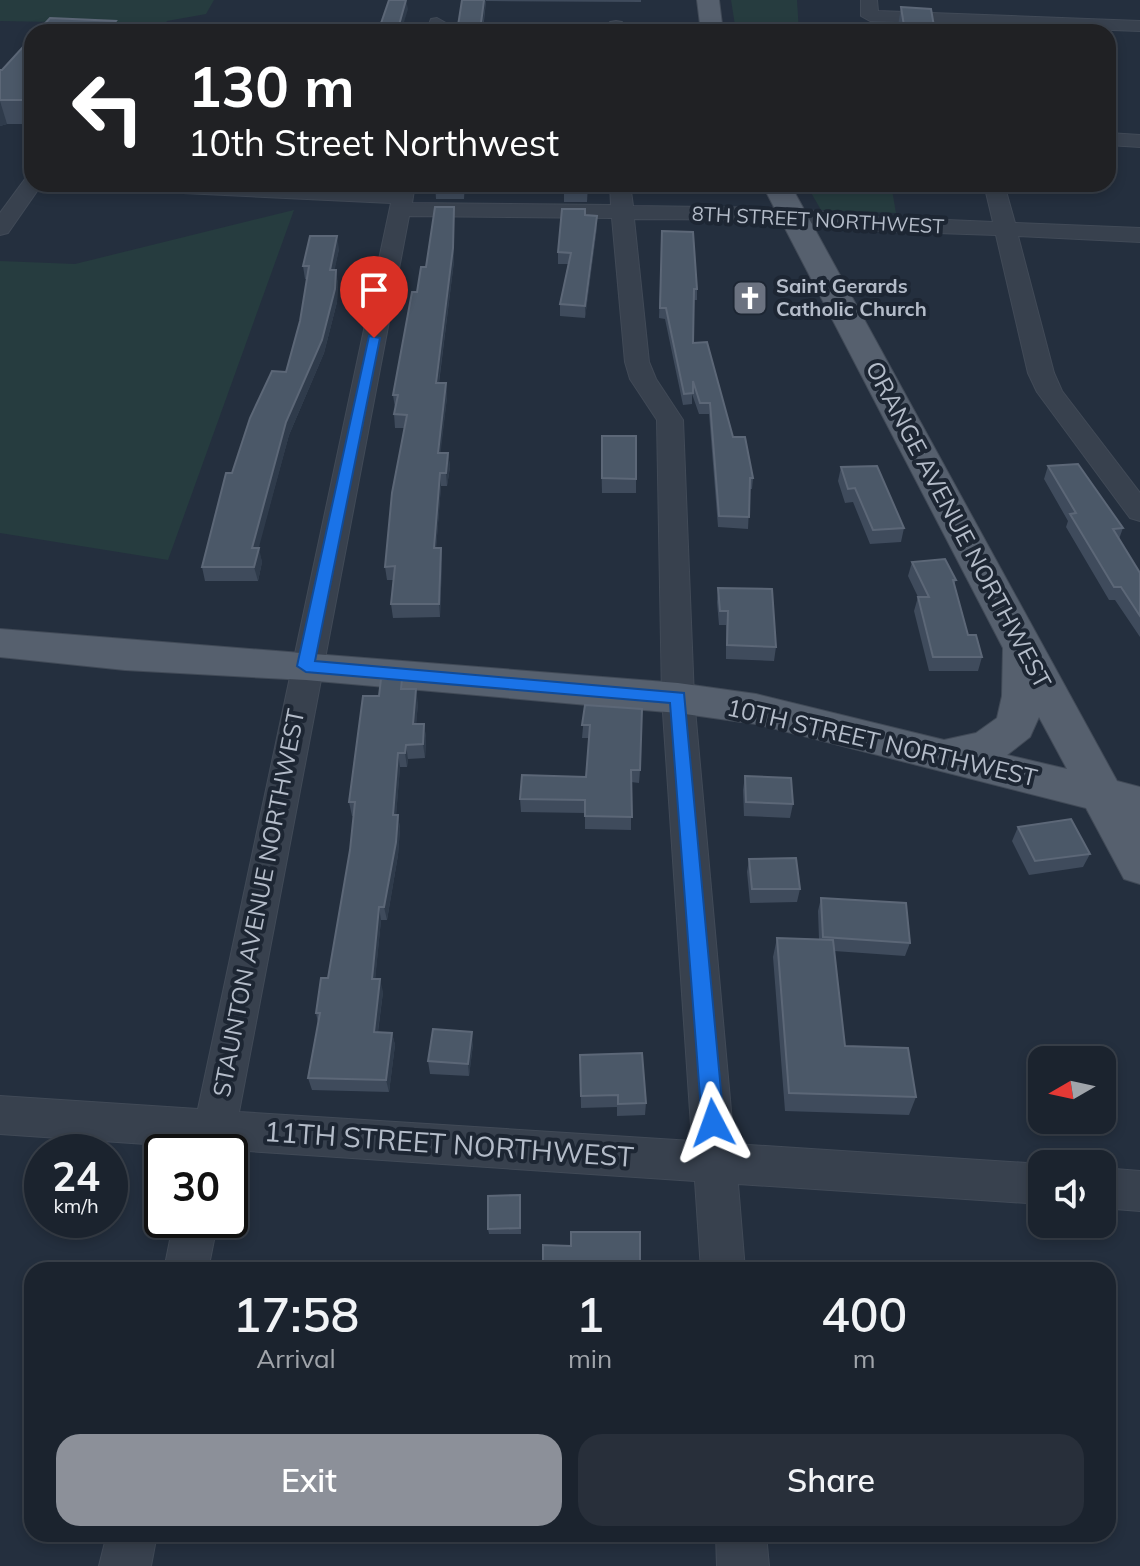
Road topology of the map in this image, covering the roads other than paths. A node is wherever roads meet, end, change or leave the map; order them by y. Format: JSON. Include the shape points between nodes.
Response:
{"nodes":[{"id":1,"x":708,"y":0,"type":"edge"},
{"id":2,"x":1043,"y":0,"type":"edge"},
{"id":3,"x":869,"y":8,"type":"edge"},
{"id":4,"x":711,"y":24,"type":"edge"},
{"id":5,"x":1024,"y":24,"type":"edge"},
{"id":6,"x":1052,"y":24,"type":"edge"},
{"id":7,"x":1116,"y":26,"type":"edge"},
{"id":8,"x":1140,"y":26,"type":"edge"},
{"id":9,"x":1116,"y":140,"type":"edge"},
{"id":10,"x":1140,"y":141,"type":"edge"},
{"id":11,"x":24,"y":184,"type":"edge"},
{"id":12,"x":294,"y":192,"type":"edge"},
{"id":13,"x":780,"y":192,"type":"edge"},
{"id":14,"x":996,"y":192,"type":"edge"},
{"id":15,"x":402,"y":197,"type":"edge"},
{"id":16,"x":621,"y":199,"type":"edge"},
{"id":17,"x":794,"y":216,"type":"junction"},
{"id":18,"x":0,"y":228,"type":"edge"},
{"id":19,"x":1006,"y":230,"type":"junction"},
{"id":20,"x":1140,"y":235,"type":"edge"},
{"id":21,"x":1140,"y":512,"type":"edge"},
{"id":22,"x":0,"y":643,"type":"edge"},
{"id":23,"x":1022,"y":644,"type":"junction"},
{"id":24,"x":306,"y":666,"type":"junction"},
{"id":25,"x":678,"y":698,"type":"junction"},
{"id":26,"x":942,"y":756,"type":"junction"},
{"id":27,"x":1122,"y":800,"type":"edge"},
{"id":28,"x":1140,"y":866,"type":"edge"},
{"id":29,"x":0,"y":1115,"type":"edge"},
{"id":30,"x":161,"y":1134,"type":"edge"},
{"id":31,"x":213,"y":1134,"type":"edge"},
{"id":32,"x":248,"y":1142,"type":"edge"},
{"id":33,"x":716,"y":1162,"type":"junction"},
{"id":34,"x":1028,"y":1183,"type":"edge"},
{"id":35,"x":1116,"y":1189,"type":"edge"},
{"id":36,"x":1140,"y":1191,"type":"edge"},
{"id":37,"x":192,"y":1238,"type":"edge"},
{"id":38,"x":188,"y":1262,"type":"edge"},
{"id":39,"x":722,"y":1262,"type":"edge"},
{"id":40,"x":130,"y":1542,"type":"edge"},
{"id":41,"x":742,"y":1542,"type":"edge"},
{"id":42,"x":125,"y":1566,"type":"edge"},
{"id":43,"x":743,"y":1566,"type":"edge"}],
"edges":[{"from":1,"to":4,"type":"main road"},
{"from":2,"to":6,"type":"street"},
{"from":3,"to":5,"type":"street"},
{"from":7,"to":8,"type":"street"},
{"from":9,"to":10,"type":"street"},
{"from":11,"to":18,"type":"street"},
{"from":12,"to":15,"type":"street","name":"8TH STREET NORTHWEST"},
{"from":13,"to":17,"type":"main road","name":"ORANGE AVENUE NORTHWEST"},
{"from":14,"to":19,"type":"street"},
{"from":15,"to":16,"type":"street","name":"8TH STREET NORTHWEST"},
{"from":15,"to":24,"type":"street","name":"STAUNTON AVENUE NORTHWEST"},
{"from":16,"to":17,"type":"street","name":"8TH STREET NORTHWEST"},
{"from":16,"to":25,"type":"street","via":[[637,362],[670,420]]},
{"from":17,"to":19,"type":"street","name":"8TH STREET NORTHWEST"},
{"from":17,"to":23,"type":"main road","name":"ORANGE AVENUE NORTHWEST"},
{"from":19,"to":20,"type":"street","name":"8TH STREET NORTHWEST"},
{"from":19,"to":21,"type":"street","via":[[1050,392]]},
{"from":22,"to":24,"type":"main road","name":"10TH STREET NORTHWEST"},
{"from":23,"to":26,"type":"main road","via":[[1019,722],[1003,741]]},
{"from":23,"to":27,"type":"main road","name":"ORANGE AVENUE NORTHWEST"},
{"from":24,"to":25,"type":"main road","name":"10TH STREET NORTHWEST"},
{"from":24,"to":31,"type":"street","name":"STAUNTON AVENUE NORTHWEST"},
{"from":25,"to":26,"type":"main road","name":"10TH STREET NORTHWEST","via":[[756,709]]},
{"from":25,"to":33,"type":"street"},
{"from":26,"to":27,"type":"main road","name":"10TH STREET NORTHWEST"},
{"from":27,"to":28,"type":"main road","name":"ORANGE AVENUE NORTHWEST"},
{"from":29,"to":30,"type":"street","name":"11TH STREET NORTHWEST"},
{"from":32,"to":33,"type":"street","name":"11TH STREET NORTHWEST"},
{"from":33,"to":34,"type":"street","name":"11TH STREET NORTHWEST"},
{"from":33,"to":39,"type":"street"},
{"from":35,"to":36,"type":"street"},
{"from":37,"to":38,"type":"street"},
{"from":40,"to":42,"type":"street"},
{"from":41,"to":43,"type":"street"}]}
